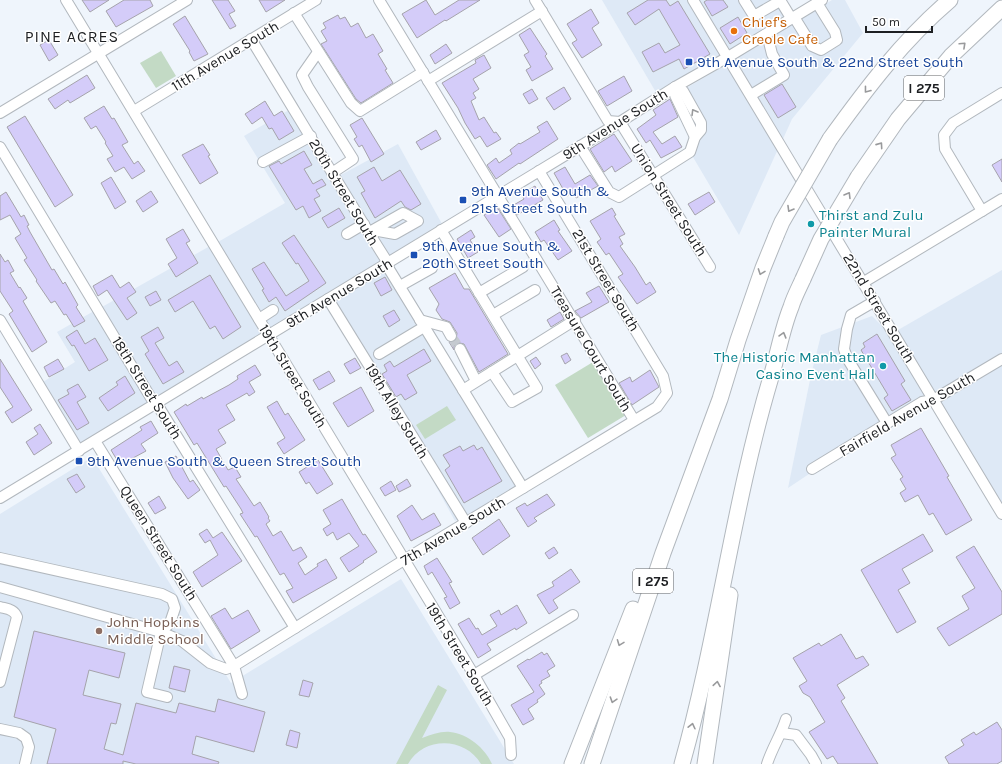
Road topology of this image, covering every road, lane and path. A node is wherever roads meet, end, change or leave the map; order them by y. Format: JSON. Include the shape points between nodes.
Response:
{"nodes":[{"id":1,"x":66,"y":0,"type":"edge"},
{"id":2,"x":187,"y":0,"type":"edge"},
{"id":3,"x":316,"y":0,"type":"edge"},
{"id":4,"x":379,"y":0,"type":"edge"},
{"id":5,"x":535,"y":0,"type":"edge"},
{"id":6,"x":693,"y":0,"type":"edge"},
{"id":7,"x":744,"y":0,"type":"edge"},
{"id":8,"x":780,"y":0,"type":"edge"},
{"id":9,"x":950,"y":0,"type":"edge"},
{"id":10,"x":819,"y":2,"type":"edge"},
{"id":11,"x":1002,"y":8,"type":"edge"},
{"id":12,"x":542,"y":11,"type":"junction"},
{"id":13,"x":294,"y":13,"type":"junction"},
{"id":14,"x":792,"y":18,"type":"junction"},
{"id":15,"x":765,"y":35,"type":"junction"},
{"id":16,"x":252,"y":39,"type":"junction"},
{"id":17,"x":318,"y":52,"type":"junction"},
{"id":18,"x":98,"y":53,"type":"junction"},
{"id":19,"x":728,"y":57,"type":"junction"},
{"id":20,"x":425,"y":77,"type":"junction"},
{"id":21,"x":676,"y":88,"type":"junction"},
{"id":22,"x":1002,"y":93,"type":"edge"},
{"id":23,"x":751,"y":95,"type":"junction"},
{"id":24,"x":134,"y":111,"type":"junction"},
{"id":25,"x":0,"y":113,"type":"edge"},
{"id":26,"x":620,"y":122,"type":"junction"},
{"id":27,"x":311,"y":136,"type":"junction"},
{"id":28,"x":580,"y":146,"type":"junction"},
{"id":29,"x":0,"y":147,"type":"edge"},
{"id":30,"x":263,"y":162,"type":"dead end"},
{"id":31,"x":539,"y":170,"type":"junction"},
{"id":32,"x":332,"y":173,"type":"junction"},
{"id":33,"x":653,"y":176,"type":"junction"},
{"id":34,"x":498,"y":196,"type":"junction"},
{"id":35,"x":1002,"y":199,"type":"edge"},
{"id":36,"x":982,"y":211,"type":"junction"},
{"id":37,"x":369,"y":229,"type":"junction"},
{"id":38,"x":441,"y":230,"type":"junction"},
{"id":39,"x":347,"y":234,"type":"dead end"},
{"id":40,"x":388,"y":263,"type":"junction"},
{"id":41,"x":523,"y":267,"type":"dead end"},
{"id":42,"x":710,"y":267,"type":"dead end"},
{"id":43,"x":432,"y":268,"type":"dead end"},
{"id":44,"x":864,"y":282,"type":"junction"},
{"id":45,"x":400,"y":286,"type":"junction"},
{"id":46,"x":536,"y":290,"type":"dead end"},
{"id":47,"x":479,"y":293,"type":"junction"},
{"id":48,"x":328,"y":299,"type":"junction"},
{"id":49,"x":875,"y":300,"type":"junction"},
{"id":50,"x":273,"y":310,"type":"dead end"},
{"id":51,"x":493,"y":315,"type":"junction"},
{"id":52,"x":259,"y":319,"type":"junction"},
{"id":53,"x":0,"y":320,"type":"edge"},
{"id":54,"x":575,"y":320,"type":"junction"},
{"id":55,"x":422,"y":324,"type":"junction"},
{"id":56,"x":269,"y":336,"type":"junction"},
{"id":57,"x":451,"y":336,"type":"tunnel mouth"},
{"id":58,"x":460,"y":349,"type":"tunnel mouth"},
{"id":59,"x":379,"y":354,"type":"dead end"},
{"id":60,"x":518,"y":356,"type":"junction"},
{"id":61,"x":1002,"y":358,"type":"edge"},
{"id":62,"x":492,"y":372,"type":"junction"},
{"id":63,"x":476,"y":381,"type":"junction"},
{"id":64,"x":463,"y":390,"type":"junction"},
{"id":65,"x":667,"y":392,"type":"joint"},
{"id":66,"x":720,"y":399,"type":"junction"},
{"id":67,"x":934,"y":400,"type":"junction"},
{"id":68,"x":156,"y":403,"type":"junction"},
{"id":69,"x":760,"y":412,"type":"junction"},
{"id":70,"x":634,"y":420,"type":"junction"},
{"id":71,"x":887,"y":423,"type":"junction"},
{"id":72,"x":96,"y":441,"type":"junction"},
{"id":73,"x":79,"y":451,"type":"junction"},
{"id":74,"x":812,"y":469,"type":"dead end"},
{"id":75,"x":523,"y":488,"type":"junction"},
{"id":76,"x":0,"y":498,"type":"edge"},
{"id":77,"x":1002,"y":514,"type":"edge"},
{"id":78,"x":466,"y":523,"type":"junction"},
{"id":79,"x":0,"y":558,"type":"edge"},
{"id":80,"x":404,"y":560,"type":"junction"},
{"id":81,"x":0,"y":587,"type":"edge"},
{"id":82,"x":0,"y":607,"type":"edge"},
{"id":83,"x":573,"y":615,"type":"dead end"},
{"id":84,"x":296,"y":628,"type":"junction"},
{"id":85,"x":161,"y":632,"type":"junction"},
{"id":86,"x":234,"y":666,"type":"junction"},
{"id":87,"x":474,"y":675,"type":"junction"},
{"id":88,"x":0,"y":682,"type":"edge"},
{"id":89,"x":242,"y":694,"type":"dead end"},
{"id":90,"x":167,"y":697,"type":"dead end"},
{"id":91,"x":786,"y":719,"type":"dead end"},
{"id":92,"x":0,"y":729,"type":"edge"},
{"id":93,"x":782,"y":733,"type":"junction"},
{"id":94,"x":511,"y":755,"type":"dead end"},
{"id":95,"x":25,"y":764,"type":"edge"},
{"id":96,"x":572,"y":764,"type":"edge"},
{"id":97,"x":592,"y":764,"type":"edge"},
{"id":98,"x":682,"y":764,"type":"edge"},
{"id":99,"x":705,"y":764,"type":"edge"},
{"id":100,"x":767,"y":764,"type":"edge"},
{"id":101,"x":816,"y":764,"type":"edge"}],
"edges":[{"from":1,"to":18,"type":"street","name":"19th Street South"},
{"from":2,"to":18,"type":"street"},
{"from":3,"to":13,"type":"street","name":"11th Avenue South"},
{"from":4,"to":20,"type":"street"},
{"from":5,"to":12,"type":"street"},
{"from":6,"to":19,"type":"street","name":"22nd Street South"},
{"from":7,"to":8,"type":"street","via":[[754,16]]},
{"from":8,"to":14,"type":"street"},
{"from":9,"to":66,"type":"highway","number":"I 275","one_way":true,"bridge":true,"via":[[896,53],[855,104],[830,139],[782,222],[763,268]]},
{"from":10,"to":14,"type":"street","name":"9th Avenue South"},
{"from":10,"to":14,"type":"street","via":[[838,40],[821,50],[812,46]]},
{"from":69,"to":11,"type":"highway","number":"I 275","one_way":true,"bridge":true,"via":[[790,308],[821,240],[858,177],[898,119],[951,56]]},
{"from":12,"to":20,"type":"street"},
{"from":12,"to":26,"type":"street","via":[[608,121]]},
{"from":13,"to":16,"type":"street","name":"11th Avenue South"},
{"from":13,"to":17,"type":"street"},
{"from":14,"to":15,"type":"street","name":"9th Avenue South"},
{"from":15,"to":19,"type":"street","name":"9th Avenue South"},
{"from":15,"to":23,"type":"street","via":[[784,75]]},
{"from":16,"to":24,"type":"street","name":"11th Avenue South"},
{"from":16,"to":27,"type":"street","name":"20th Street South"},
{"from":17,"to":20,"type":"street","via":[[351,103],[360,112]]},
{"from":17,"to":32,"type":"street","via":[[302,75],[353,159]]},
{"from":18,"to":24,"type":"street","name":"19th Street South"},
{"from":18,"to":25,"type":"street"},
{"from":19,"to":21,"type":"street","name":"9th Avenue South"},
{"from":19,"to":23,"type":"street","name":"22nd Street South"},
{"from":20,"to":34,"type":"street"},
{"from":21,"to":26,"type":"street","name":"9th Avenue South"},
{"from":21,"to":33,"type":"street","via":[[675,96],[695,137],[690,152]]},
{"from":22,"to":36,"type":"street","via":[[953,123],[944,135],[945,149]]},
{"from":23,"to":44,"type":"street","name":"22nd Street South"},
{"from":24,"to":52,"type":"street","name":"19th Street South"},
{"from":26,"to":28,"type":"street","name":"9th Avenue South"},
{"from":26,"to":33,"type":"street","name":"Union Street South"},
{"from":27,"to":30,"type":"street"},
{"from":27,"to":32,"type":"street","name":"20th Street South"},
{"from":28,"to":31,"type":"street","name":"9th Avenue South"},
{"from":28,"to":33,"type":"street","via":[[609,192],[619,197]]},
{"from":29,"to":68,"type":"street","name":"18th Street South"},
{"from":31,"to":34,"type":"street","name":"9th Avenue South"},
{"from":31,"to":65,"type":"street","name":"21st Street South","via":[[663,376]]},
{"from":32,"to":37,"type":"street","name":"20th Street South"},
{"from":33,"to":42,"type":"street","name":"Union Street South"},
{"from":34,"to":38,"type":"street","name":"9th Avenue South"},
{"from":34,"to":54,"type":"street","name":"Treasure Court South"},
{"from":35,"to":36,"type":"street"},
{"from":36,"to":44,"type":"street"},
{"from":37,"to":39,"type":"street"},
{"from":37,"to":40,"type":"street","name":"20th Street South"},
{"from":38,"to":40,"type":"street","name":"9th Avenue South"},
{"from":38,"to":47,"type":"street"},
{"from":40,"to":45,"type":"street","name":"20th Street South"},
{"from":40,"to":48,"type":"street","name":"9th Avenue South"},
{"from":41,"to":47,"type":"street"},
{"from":43,"to":45,"type":"street"},
{"from":44,"to":49,"type":"street","name":"22nd Street South"},
{"from":45,"to":55,"type":"street","name":"20th Street South"},
{"from":46,"to":51,"type":"street"},
{"from":47,"to":51,"type":"street"},
{"from":48,"to":56,"type":"street","name":"9th Avenue South"},
{"from":48,"to":78,"type":"street","name":"19th Alley South"},
{"from":49,"to":67,"type":"street","name":"22nd Street South"},
{"from":49,"to":71,"type":"street","via":[[851,315],[844,349]]},
{"from":50,"to":52,"type":"street"},
{"from":51,"to":60,"type":"street"},
{"from":52,"to":56,"type":"street","name":"19th Street South"},
{"from":53,"to":73,"type":"street"},
{"from":54,"to":60,"type":"street"},
{"from":54,"to":70,"type":"street","name":"Treasure Court South"},
{"from":55,"to":57,"type":"street","via":[[446,327]]},
{"from":55,"to":59,"type":"street"},
{"from":55,"to":64,"type":"street","name":"20th Street South"},
{"from":56,"to":68,"type":"street","name":"9th Avenue South"},
{"from":56,"to":80,"type":"street","name":"19th Street South"},
{"from":58,"to":63,"type":"street"},
{"from":60,"to":62,"type":"street"},
{"from":60,"to":62,"type":"street","via":[[537,388],[512,402]]},
{"from":61,"to":67,"type":"street","name":"Fairfield Avenue South"},
{"from":62,"to":63,"type":"street"},
{"from":63,"to":64,"type":"street"},
{"from":64,"to":75,"type":"street","name":"20th Street South"},
{"from":65,"to":70,"type":"street","name":"7th Avenue South","via":[[657,407]]},
{"from":66,"to":96,"type":"highway","one_way":true},
{"from":66,"to":97,"type":"highway","number":"I 275","one_way":true,"via":[[660,560]]},
{"from":67,"to":71,"type":"street","name":"Fairfield Avenue South","via":[[922,402]]},
{"from":67,"to":77,"type":"street","name":"22nd Street South"},
{"from":68,"to":72,"type":"street","name":"9th Avenue South"},
{"from":68,"to":84,"type":"street","name":"18th Street South"},
{"from":98,"to":69,"type":"highway","one_way":true,"via":[[710,648]]},
{"from":99,"to":69,"type":"highway","number":"I 275","one_way":true},
{"from":70,"to":75,"type":"street","name":"7th Avenue South"},
{"from":71,"to":74,"type":"street","name":"Fairfield Avenue South"},
{"from":72,"to":73,"type":"street","name":"9th Avenue South"},
{"from":72,"to":86,"type":"street","name":"Queen Street South"},
{"from":73,"to":76,"type":"street","name":"9th Avenue South"},
{"from":75,"to":78,"type":"street","name":"7th Avenue South"},
{"from":78,"to":80,"type":"street","name":"7th Avenue South"},
{"from":79,"to":85,"type":"street","via":[[162,594],[172,599],[175,608],[170,623]]},
{"from":80,"to":84,"type":"street","name":"7th Avenue South"},
{"from":80,"to":87,"type":"street","name":"19th Street South"},
{"from":81,"to":85,"type":"street"},
{"from":82,"to":88,"type":"street","via":[[12,610],[17,617]]},
{"from":83,"to":87,"type":"street"},
{"from":84,"to":86,"type":"street","name":"7th Avenue South"},
{"from":85,"to":86,"type":"street","via":[[182,641],[216,666],[226,669]]},
{"from":85,"to":90,"type":"street","via":[[147,692]]},
{"from":86,"to":89,"type":"street","name":"Queen Street South"},
{"from":87,"to":94,"type":"street","name":"19th Street South","via":[[510,738]]},
{"from":91,"to":93,"type":"street"},
{"from":92,"to":95,"type":"street","via":[[19,733],[26,738],[29,747]]},
{"from":93,"to":100,"type":"street"},
{"from":93,"to":101,"type":"street","via":[[796,735]]}]}
